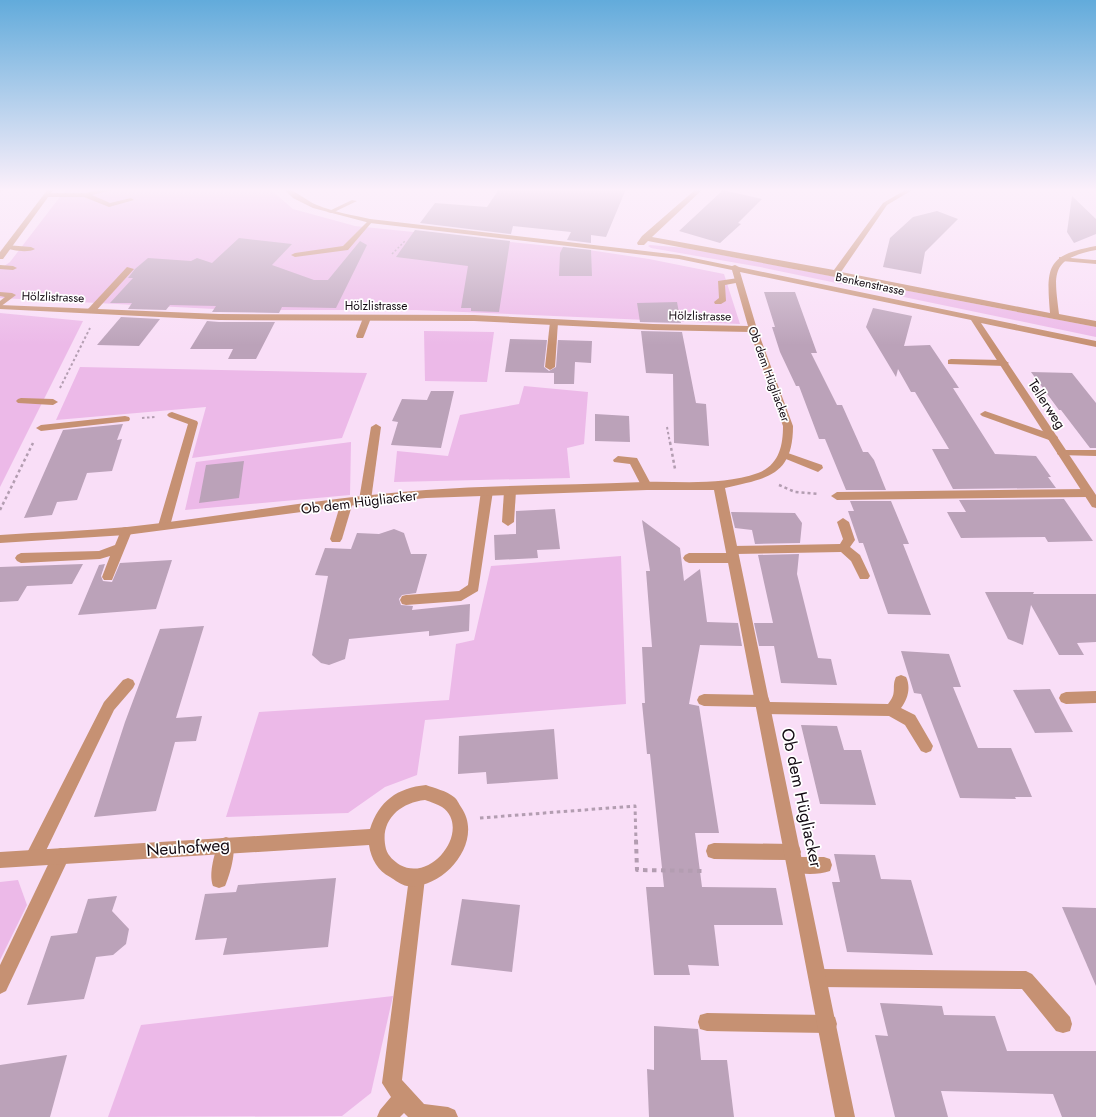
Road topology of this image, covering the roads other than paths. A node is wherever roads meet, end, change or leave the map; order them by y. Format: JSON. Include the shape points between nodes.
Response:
{"nodes":[{"id":1,"x":13,"y":241,"type":"edge"},
{"id":2,"x":351,"y":241,"type":"edge"},
{"id":3,"x":548,"y":241,"type":"edge"},
{"id":4,"x":643,"y":241,"type":"edge"},
{"id":5,"x":662,"y":241,"type":"edge"},
{"id":6,"x":859,"y":241,"type":"edge"},
{"id":7,"x":9,"y":247,"type":"junction"},
{"id":8,"x":1096,"y":248,"type":"edge"},
{"id":9,"x":31,"y":249,"type":"dead end"},
{"id":10,"x":636,"y":251,"type":"junction"},
{"id":11,"x":295,"y":255,"type":"dead end"},
{"id":12,"x":0,"y":257,"type":"edge"},
{"id":13,"x":1062,"y":259,"type":"junction"},
{"id":14,"x":1094,"y":262,"type":"dead end"},
{"id":15,"x":0,"y":267,"type":"edge"},
{"id":16,"x":735,"y":267,"type":"junction"},
{"id":17,"x":13,"y":268,"type":"dead end"},
{"id":18,"x":130,"y":269,"type":"dead end"},
{"id":19,"x":836,"y":273,"type":"junction"},
{"id":20,"x":738,"y":280,"type":"junction"},
{"id":21,"x":0,"y":294,"type":"edge"},
{"id":22,"x":718,"y":302,"type":"dead end"},
{"id":23,"x":0,"y":306,"type":"edge"},
{"id":24,"x":91,"y":311,"type":"junction"},
{"id":25,"x":1055,"y":316,"type":"junction"},
{"id":26,"x":367,"y":318,"type":"junction"},
{"id":27,"x":975,"y":320,"type":"junction"},
{"id":28,"x":554,"y":322,"type":"junction"},
{"id":29,"x":1096,"y":324,"type":"edge"},
{"id":30,"x":752,"y":329,"type":"junction"},
{"id":31,"x":360,"y":336,"type":"dead end"},
{"id":32,"x":1096,"y":344,"type":"edge"},
{"id":33,"x":951,"y":362,"type":"dead end"},
{"id":34,"x":1004,"y":363,"type":"junction"},
{"id":35,"x":550,"y":367,"type":"dead end"},
{"id":36,"x":21,"y":401,"type":"dead end"},
{"id":37,"x":53,"y":402,"type":"dead end"},
{"id":38,"x":985,"y":414,"type":"dead end"},
{"id":39,"x":172,"y":415,"type":"road end"},
{"id":40,"x":125,"y":419,"type":"road end"},
{"id":41,"x":376,"y":427,"type":"dead end"},
{"id":42,"x":41,"y":428,"type":"dead end"},
{"id":43,"x":1053,"y":438,"type":"junction"},
{"id":44,"x":1062,"y":453,"type":"junction"},
{"id":45,"x":1096,"y":453,"type":"edge"},
{"id":46,"x":785,"y":455,"type":"junction"},
{"id":47,"x":618,"y":460,"type":"dead end"},
{"id":48,"x":818,"y":468,"type":"dead end"},
{"id":49,"x":647,"y":486,"type":"junction"},
{"id":50,"x":719,"y":486,"type":"junction"},
{"id":51,"x":487,"y":491,"type":"junction"},
{"id":52,"x":510,"y":491,"type":"junction"},
{"id":53,"x":1088,"y":493,"type":"junction"},
{"id":54,"x":837,"y":496,"type":"road end"},
{"id":55,"x":366,"y":500,"type":"junction"},
{"id":56,"x":347,"y":502,"type":"junction"},
{"id":57,"x":1096,"y":504,"type":"edge"},
{"id":58,"x":508,"y":522,"type":"dead end"},
{"id":59,"x":843,"y":522,"type":"dead end"},
{"id":60,"x":164,"y":526,"type":"junction"},
{"id":61,"x":126,"y":531,"type":"junction"},
{"id":62,"x":0,"y":539,"type":"edge"},
{"id":63,"x":336,"y":539,"type":"dead end"},
{"id":64,"x":121,"y":548,"type":"junction"},
{"id":65,"x":843,"y":548,"type":"junction"},
{"id":66,"x":733,"y":554,"type":"junction"},
{"id":67,"x":21,"y":558,"type":"dead end"},
{"id":68,"x":689,"y":558,"type":"dead end"},
{"id":69,"x":864,"y":576,"type":"dead end"},
{"id":70,"x":108,"y":577,"type":"dead end"},
{"id":71,"x":406,"y":600,"type":"dead end"},
{"id":72,"x":901,"y":681,"type":"dead end"},
{"id":73,"x":128,"y":684,"type":"dead end"},
{"id":74,"x":1066,"y":698,"type":"dead end"},
{"id":75,"x":1096,"y":698,"type":"edge"},
{"id":76,"x":704,"y":700,"type":"dead end"},
{"id":77,"x":763,"y":704,"type":"junction"},
{"id":78,"x":892,"y":710,"type":"junction"},
{"id":79,"x":926,"y":746,"type":"dead end"},
{"id":80,"x":376,"y":837,"type":"junction"},
{"id":81,"x":226,"y":845,"type":"junction"},
{"id":82,"x":714,"y":851,"type":"dead end"},
{"id":83,"x":61,"y":856,"type":"junction"},
{"id":84,"x":34,"y":858,"type":"junction"},
{"id":85,"x":794,"y":858,"type":"junction"},
{"id":86,"x":0,"y":860,"type":"edge"},
{"id":87,"x":824,"y":865,"type":"dead end"},
{"id":88,"x":417,"y":878,"type":"junction"},
{"id":89,"x":218,"y":880,"type":"dead end"},
{"id":90,"x":819,"y":978,"type":"junction"},
{"id":91,"x":0,"y":985,"type":"edge"},
{"id":92,"x":707,"y":1022,"type":"dead end"},
{"id":93,"x":828,"y":1024,"type":"junction"},
{"id":94,"x":1063,"y":1024,"type":"dead end"},
{"id":95,"x":404,"y":1098,"type":"junction"},
{"id":96,"x":387,"y":1117,"type":"edge"},
{"id":97,"x":448,"y":1117,"type":"edge"},
{"id":98,"x":845,"y":1117,"type":"edge"}],
"edges":[{"from":1,"to":7,"type":"street"},
{"from":2,"to":11,"type":"street","via":[[345,248]]},
{"from":3,"to":10,"type":"street","name":"Benkenstrasse"},
{"from":4,"to":10,"type":"street"},
{"from":5,"to":19,"type":"street","name":"Benkenstrasse"},
{"from":6,"to":19,"type":"street"},
{"from":7,"to":9,"type":"street"},
{"from":7,"to":12,"type":"street"},
{"from":8,"to":13,"type":"street","via":[[1078,251]]},
{"from":10,"to":16,"type":"street","name":"Benkenstrasse"},
{"from":13,"to":14,"type":"street"},
{"from":13,"to":25,"type":"street","via":[[1053,272]]},
{"from":15,"to":17,"type":"street"},
{"from":16,"to":20,"type":"street","name":"Ob dem Hügliacker"},
{"from":16,"to":27,"type":"street","name":"Benkenstrasse"},
{"from":18,"to":24,"type":"street"},
{"from":19,"to":25,"type":"street","name":"Benkenstrasse"},
{"from":20,"to":22,"type":"street","via":[[722,283],[723,299]]},
{"from":20,"to":30,"type":"street","name":"Ob dem Hügliacker"},
{"from":21,"to":23,"type":"street","via":[[12,295]]},
{"from":23,"to":24,"type":"street","name":"Hölzlistrasse"},
{"from":24,"to":26,"type":"street","name":"Hölzlistrasse","via":[[219,317]]},
{"from":25,"to":29,"type":"street","name":"Benkenstrasse"},
{"from":26,"to":28,"type":"street","name":"Hölzlistrasse","via":[[474,318]]},
{"from":26,"to":31,"type":"street"},
{"from":27,"to":32,"type":"street","name":"Benkenstrasse"},
{"from":27,"to":34,"type":"street","name":"Tellerweg"},
{"from":28,"to":30,"type":"street","name":"Hölzlistrasse"},
{"from":28,"to":35,"type":"street"},
{"from":30,"to":46,"type":"street","name":"Ob dem Hügliacker","via":[[788,426]]},
{"from":33,"to":34,"type":"street"},
{"from":34,"to":43,"type":"street","name":"Tellerweg"},
{"from":36,"to":37,"type":"street"},
{"from":38,"to":43,"type":"street"},
{"from":39,"to":60,"type":"street","via":[[192,423]]},
{"from":40,"to":42,"type":"street"},
{"from":41,"to":55,"type":"street"},
{"from":43,"to":44,"type":"street","name":"Tellerweg"},
{"from":44,"to":45,"type":"street"},
{"from":44,"to":53,"type":"street","name":"Tellerweg"},
{"from":46,"to":48,"type":"street"},
{"from":46,"to":50,"type":"street","name":"Ob dem Hügliacker","via":[[776,466],[763,475]]},
{"from":47,"to":49,"type":"street","via":[[633,460]]},
{"from":49,"to":50,"type":"street","name":"Ob dem Hügliacker"},
{"from":49,"to":52,"type":"street","name":"Ob dem Hügliacker"},
{"from":50,"to":66,"type":"street","name":"Ob dem Hügliacker"},
{"from":51,"to":52,"type":"street","name":"Ob dem Hügliacker"},
{"from":51,"to":55,"type":"street","name":"Ob dem Hügliacker"},
{"from":51,"to":71,"type":"street","via":[[474,588],[461,596]]},
{"from":52,"to":58,"type":"street"},
{"from":53,"to":54,"type":"street"},
{"from":53,"to":57,"type":"street","name":"Tellerweg"},
{"from":55,"to":56,"type":"street","name":"Ob dem Hügliacker"},
{"from":56,"to":60,"type":"street","name":"Ob dem Hügliacker"},
{"from":56,"to":63,"type":"street"},
{"from":59,"to":65,"type":"street","via":[[849,540]]},
{"from":60,"to":61,"type":"street","name":"Ob dem Hügliacker"},
{"from":61,"to":62,"type":"street","name":"Ob dem Hügliacker"},
{"from":61,"to":64,"type":"street"},
{"from":64,"to":67,"type":"street","via":[[100,555]]},
{"from":64,"to":70,"type":"street"},
{"from":65,"to":66,"type":"street"},
{"from":65,"to":69,"type":"street","via":[[856,558]]},
{"from":66,"to":68,"type":"street"},
{"from":66,"to":77,"type":"street","name":"Ob dem Hügliacker"},
{"from":72,"to":78,"type":"street","via":[[901,698]]},
{"from":73,"to":84,"type":"street","via":[[109,706]]},
{"from":74,"to":75,"type":"street"},
{"from":76,"to":77,"type":"street"},
{"from":77,"to":78,"type":"street"},
{"from":77,"to":85,"type":"street","name":"Ob dem Hügliacker"},
{"from":78,"to":79,"type":"street","via":[[910,720]]},
{"from":80,"to":81,"type":"street","name":"Neuhofweg"},
{"from":80,"to":88,"type":"street","via":[[383,862],[398,874]]},
{"from":80,"to":88,"type":"street","via":[[379,823],[387,810],[398,800],[426,792],[439,795],[450,803],[458,814],[461,827],[459,842],[453,856],[443,867]]},
{"from":81,"to":83,"type":"street","name":"Neuhofweg"},
{"from":81,"to":89,"type":"street"},
{"from":82,"to":85,"type":"street"},
{"from":83,"to":84,"type":"street","name":"Neuhofweg"},
{"from":83,"to":91,"type":"street"},
{"from":84,"to":86,"type":"street","name":"Neuhofweg"},
{"from":85,"to":87,"type":"street"},
{"from":85,"to":90,"type":"street","name":"Ob dem Hügliacker"},
{"from":88,"to":95,"type":"street","via":[[392,1083]]},
{"from":90,"to":93,"type":"street","name":"Ob dem Hügliacker"},
{"from":90,"to":94,"type":"street","via":[[1026,980]]},
{"from":92,"to":93,"type":"street"},
{"from":93,"to":98,"type":"street","name":"Ob dem Hügliacker"},
{"from":95,"to":96,"type":"street"},
{"from":95,"to":97,"type":"street","via":[[419,1114]]}]}
